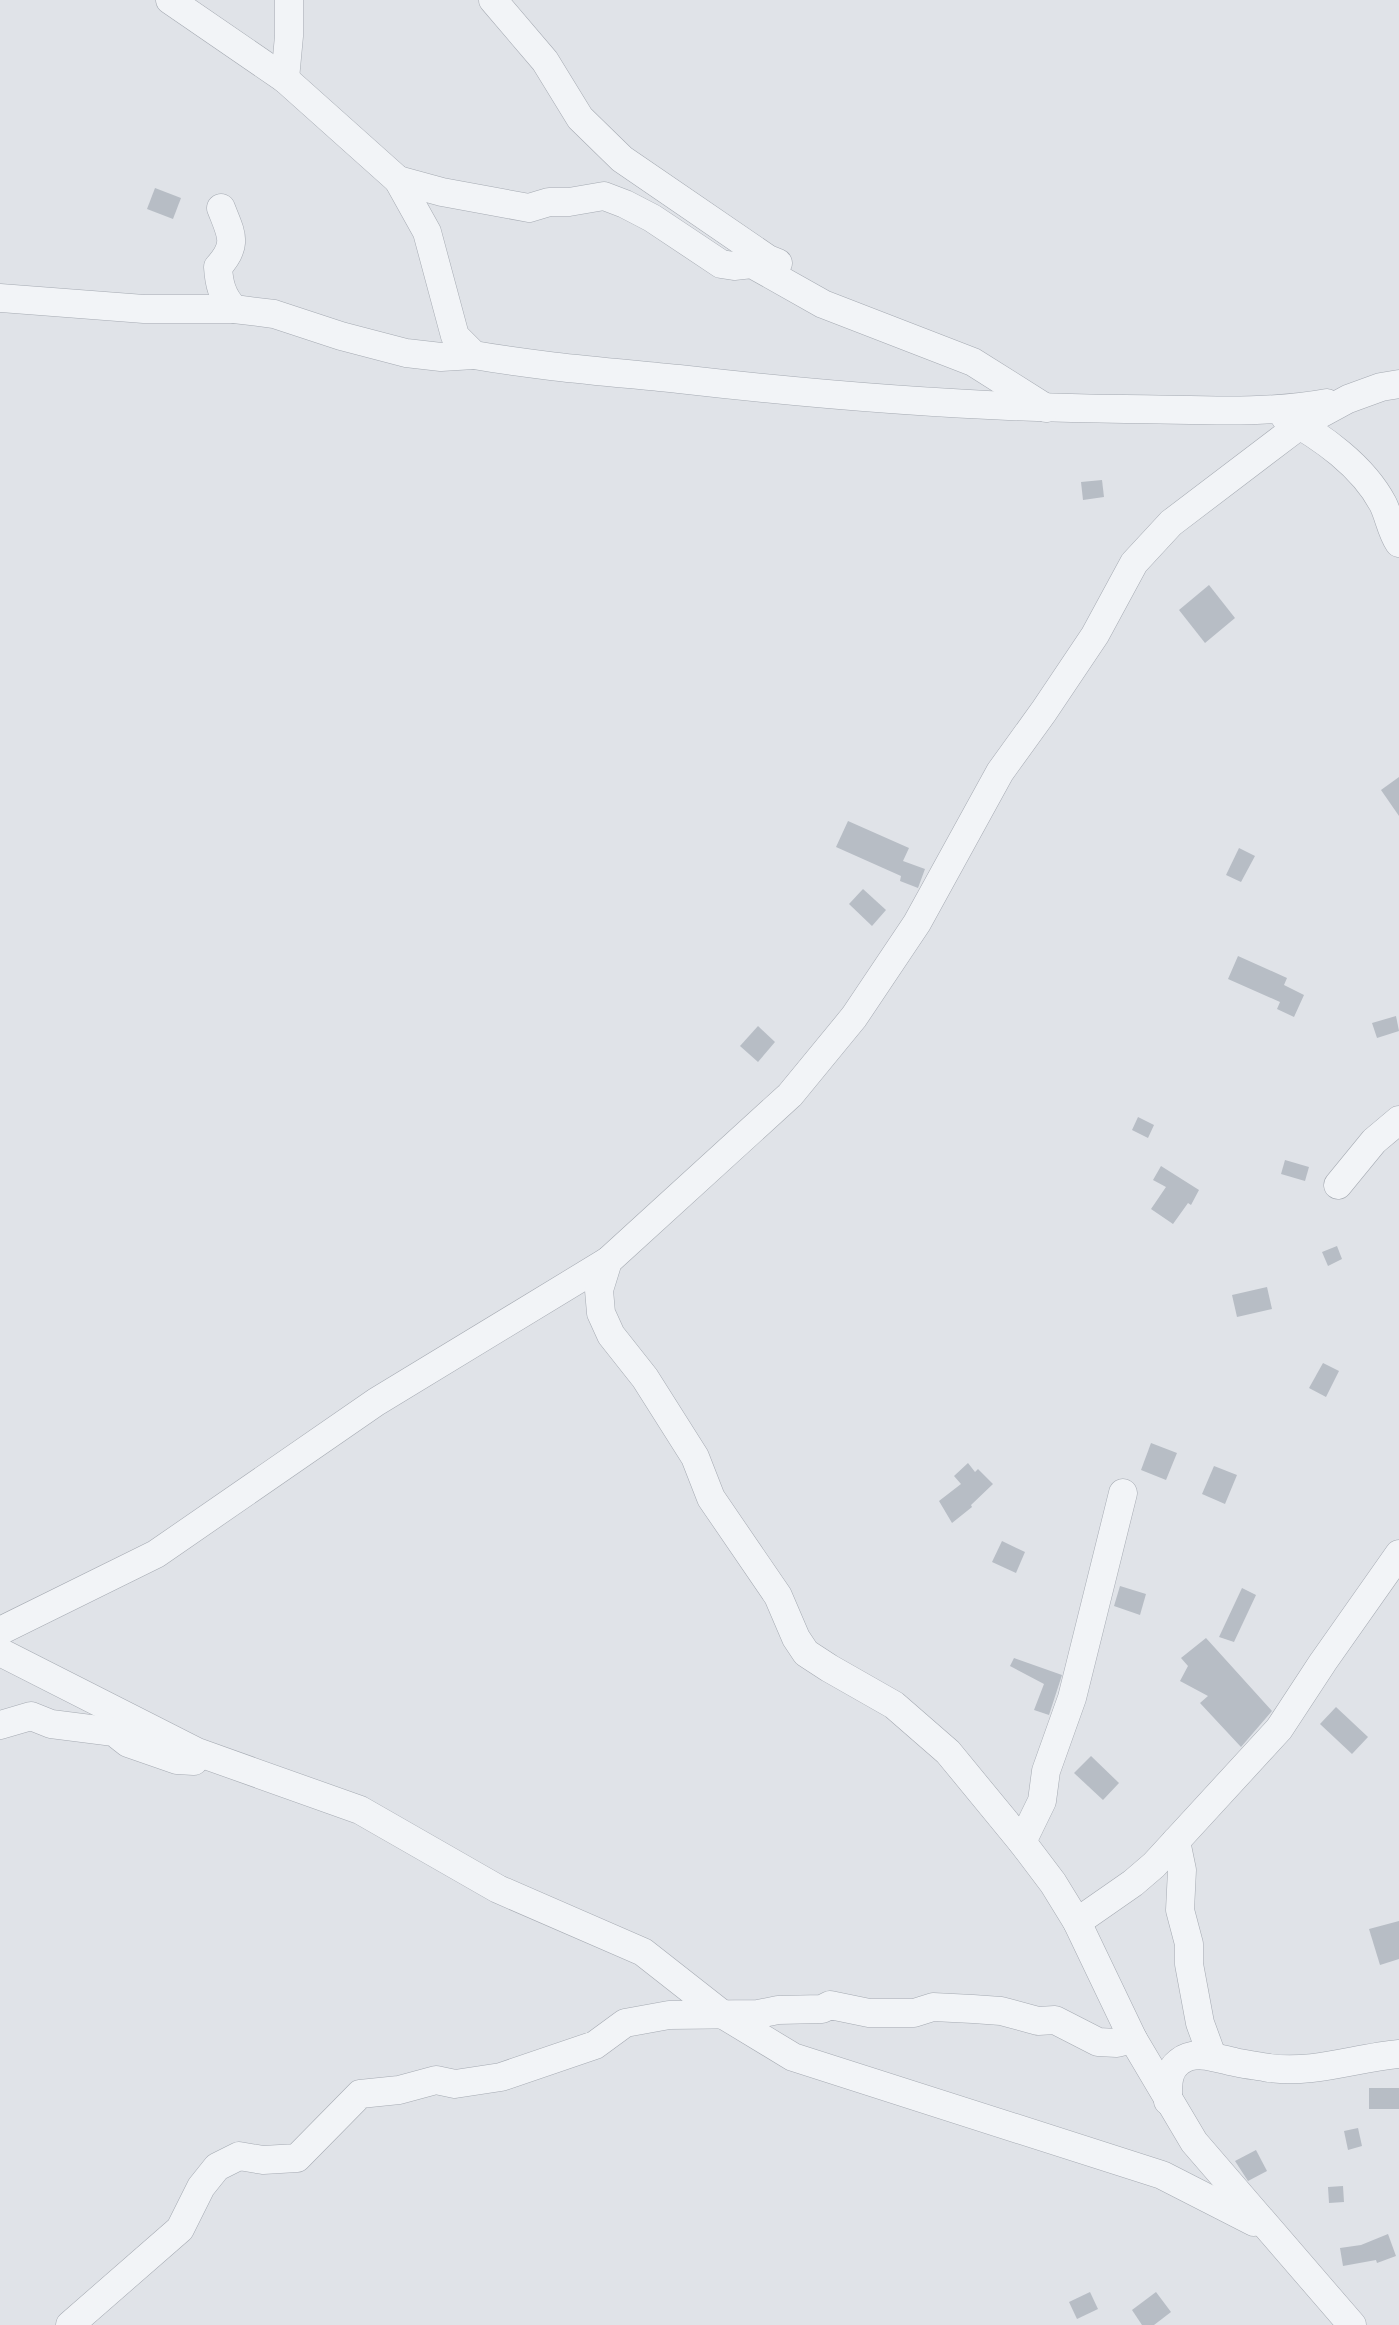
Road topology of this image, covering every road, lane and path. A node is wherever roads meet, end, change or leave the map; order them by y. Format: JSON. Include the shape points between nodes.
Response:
{"nodes":[{"id":1,"x":170,"y":0,"type":"edge"},
{"id":2,"x":289,"y":0,"type":"edge"},
{"id":3,"x":493,"y":0,"type":"edge"},
{"id":4,"x":285,"y":79,"type":"junction"},
{"id":5,"x":398,"y":180,"type":"junction"},
{"id":6,"x":221,"y":208,"type":"dead end"},
{"id":7,"x":0,"y":298,"type":"edge"},
{"id":8,"x":823,"y":304,"type":"junction"},
{"id":9,"x":234,"y":309,"type":"junction"},
{"id":10,"x":474,"y":355,"type":"junction"},
{"id":11,"x":1399,"y":384,"type":"edge"},
{"id":12,"x":1348,"y":399,"type":"junction"},
{"id":13,"x":1047,"y":408,"type":"junction"},
{"id":14,"x":1259,"y":409,"type":"junction"},
{"id":15,"x":1300,"y":425,"type":"junction"},
{"id":16,"x":1399,"y":543,"type":"edge"},
{"id":17,"x":1399,"y":1120,"type":"edge"},
{"id":18,"x":1338,"y":1185,"type":"dead end"},
{"id":19,"x":608,"y":1261,"type":"junction"},
{"id":20,"x":562,"y":1289,"type":"junction"},
{"id":21,"x":600,"y":1297,"type":"junction"},
{"id":22,"x":1123,"y":1493,"type":"dead end"},
{"id":23,"x":1399,"y":1554,"type":"edge"},
{"id":24,"x":0,"y":1631,"type":"edge"},
{"id":25,"x":0,"y":1652,"type":"edge"},
{"id":26,"x":0,"y":1725,"type":"edge"},
{"id":27,"x":212,"y":1758,"type":"junction"},
{"id":28,"x":1176,"y":1841,"type":"junction"},
{"id":29,"x":1022,"y":1842,"type":"junction"},
{"id":30,"x":1077,"y":1922,"type":"junction"},
{"id":31,"x":722,"y":2014,"type":"junction"},
{"id":32,"x":1200,"y":2023,"type":"junction"},
{"id":33,"x":1133,"y":2039,"type":"junction"},
{"id":34,"x":1399,"y":2054,"type":"edge"},
{"id":35,"x":1212,"y":2056,"type":"junction"},
{"id":36,"x":1180,"y":2061,"type":"junction"},
{"id":37,"x":1168,"y":2100,"type":"junction"},
{"id":38,"x":1266,"y":2228,"type":"junction"},
{"id":39,"x":70,"y":2325,"type":"edge"},
{"id":40,"x":1352,"y":2325,"type":"edge"}],
"edges":[{"from":1,"to":4,"type":"street"},
{"from":2,"to":4,"type":"street"},
{"from":3,"to":8,"type":"street","via":[[545,61],[580,118],[622,159],[768,259],[806,274]]},
{"from":4,"to":5,"type":"street"},
{"from":5,"to":8,"type":"street","via":[[528,208],[549,202],[604,196],[652,218],[721,264],[752,264]]},
{"from":5,"to":10,"type":"street","via":[[427,232],[455,336]]},
{"from":6,"to":9,"type":"street","via":[[231,232],[232,244],[228,256],[218,267],[218,281],[224,299]]},
{"from":7,"to":9,"type":"street","via":[[144,309]]},
{"from":8,"to":13,"type":"street","via":[[973,362]]},
{"from":9,"to":10,"type":"street","via":[[274,314],[406,353],[441,357]]},
{"from":10,"to":13,"type":"street","via":[[819,395]]},
{"from":11,"to":12,"type":"street"},
{"from":12,"to":14,"type":"street","via":[[1302,407]]},
{"from":12,"to":15,"type":"street"},
{"from":13,"to":14,"type":"street"},
{"from":14,"to":15,"type":"street","via":[[1282,415]]},
{"from":15,"to":16,"type":"street","via":[[1361,474],[1383,503]]},
{"from":15,"to":19,"type":"street","via":[[1170,523],[1134,563],[1095,635],[1000,772],[918,924],[854,1017],[790,1095]]},
{"from":17,"to":18,"type":"street","via":[[1374,1141]]},
{"from":19,"to":20,"type":"street"},
{"from":19,"to":21,"type":"street"},
{"from":20,"to":21,"type":"street"},
{"from":20,"to":24,"type":"street","via":[[376,1402],[156,1554]]},
{"from":21,"to":29,"type":"street","via":[[601,1313],[611,1335],[645,1378],[695,1457],[711,1498],[778,1596],[796,1638],[806,1652],[894,1705],[948,1752]]},
{"from":22,"to":29,"type":"street","via":[[1072,1698],[1046,1771],[1042,1801]]},
{"from":23,"to":28,"type":"street","via":[[1279,1730]]},
{"from":25,"to":27,"type":"street"},
{"from":26,"to":27,"type":"street","via":[[31,1716],[51,1724],[114,1732],[128,1743],[178,1760]]},
{"from":27,"to":31,"type":"street","via":[[360,1810],[498,1889],[643,1952]]},
{"from":28,"to":30,"type":"street","via":[[1133,1883]]},
{"from":28,"to":32,"type":"street","via":[[1182,1870],[1180,1910],[1189,1944],[1189,1964]]},
{"from":29,"to":30,"type":"street"},
{"from":30,"to":33,"type":"street"},
{"from":31,"to":33,"type":"street","via":[[822,2009],[830,2005],[869,2013],[914,2013],[933,2007],[973,2009],[1001,2011],[1038,2021],[1055,2020],[1098,2042],[1117,2043]]},
{"from":31,"to":38,"type":"street","via":[[793,2057],[1162,2175]]},
{"from":31,"to":39,"type":"street","via":[[669,2015],[625,2023],[596,2045],[501,2077],[455,2084],[436,2080],[399,2090],[360,2094],[297,2158],[263,2160],[239,2156],[217,2167],[201,2186],[180,2229]]},
{"from":32,"to":35,"type":"street"},
{"from":32,"to":36,"type":"street"},
{"from":33,"to":37,"type":"street"},
{"from":34,"to":35,"type":"street","via":[[1329,2067],[1275,2068]]},
{"from":35,"to":36,"type":"street"},
{"from":36,"to":37,"type":"street","via":[[1171,2071]]},
{"from":37,"to":38,"type":"street","via":[[1194,2142]]},
{"from":38,"to":40,"type":"street"}]}
